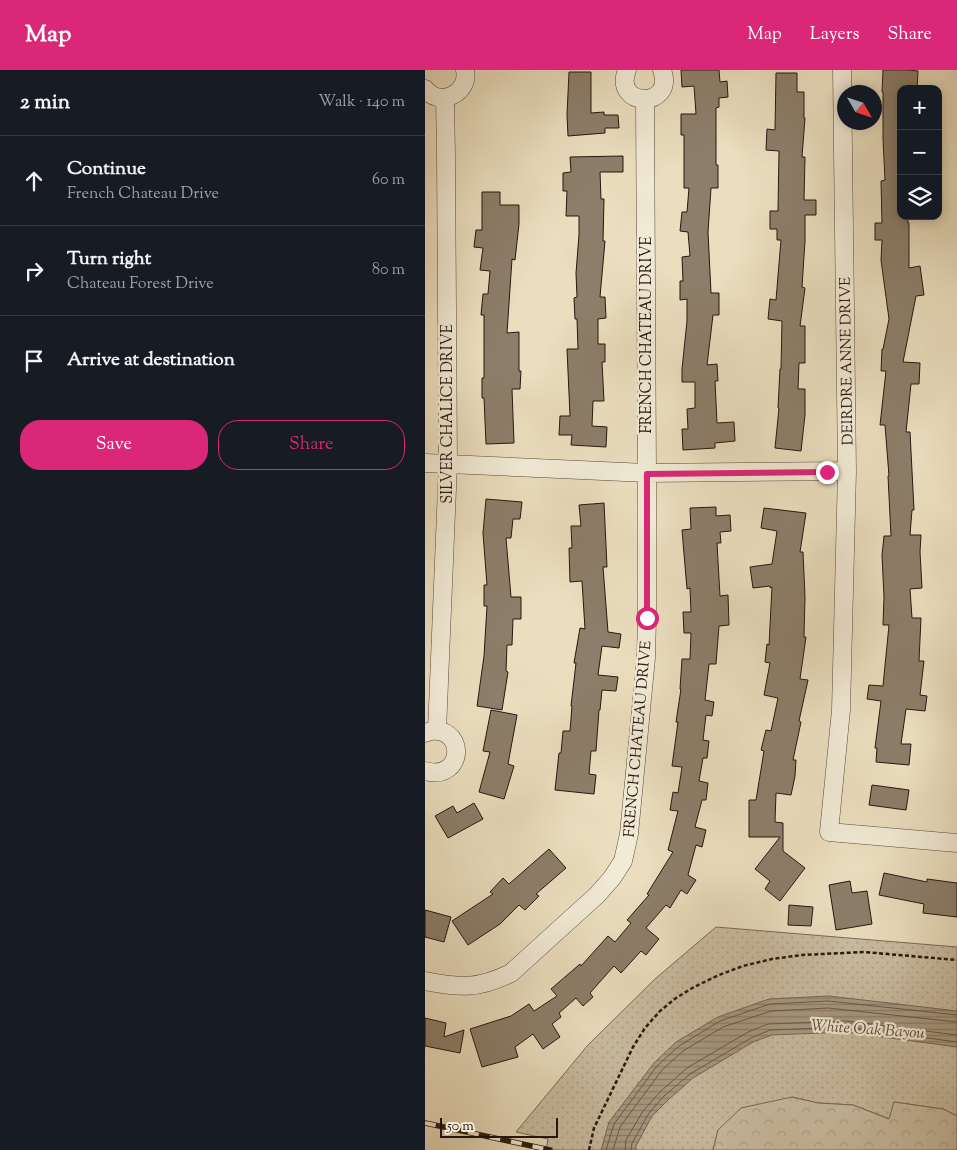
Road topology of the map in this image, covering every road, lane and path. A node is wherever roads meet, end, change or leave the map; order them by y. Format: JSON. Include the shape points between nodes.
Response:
{"nodes":[{"id":1,"x":465,"y":70,"type":"edge"},
{"id":2,"x":627,"y":70,"type":"edge"},
{"id":3,"x":662,"y":70,"type":"edge"},
{"id":4,"x":841,"y":70,"type":"edge"},
{"id":5,"x":425,"y":89,"type":"edge"},
{"id":6,"x":445,"y":98,"type":"junction"},
{"id":7,"x":645,"y":100,"type":"junction"},
{"id":8,"x":425,"y":463,"type":"edge"},
{"id":9,"x":448,"y":464,"type":"junction"},
{"id":10,"x":847,"y":471,"type":"junction"},
{"id":11,"x":647,"y":474,"type":"junction"},
{"id":12,"x":431,"y":732,"type":"edge"},
{"id":13,"x":425,"y":771,"type":"edge"},
{"id":14,"x":957,"y":843,"type":"edge"},
{"id":15,"x":957,"y":960,"type":"edge"},
{"id":16,"x":425,"y":981,"type":"edge"},
{"id":17,"x":589,"y":1150,"type":"edge"}],
"edges":[{"from":1,"to":6,"type":"street","via":[[460,90]]},
{"from":2,"to":7,"type":"street","via":[[624,80],[630,94]]},
{"from":3,"to":7,"type":"street","via":[[663,87],[659,93]]},
{"from":4,"to":10,"type":"street","name":"DEIRDRE ANNE DRIVE"},
{"from":5,"to":6,"type":"street","via":[[436,97]]},
{"from":6,"to":9,"type":"street","name":"SILVER CHALICE DRIVE"},
{"from":7,"to":11,"type":"street","name":"FRENCH CHATEAU DRIVE"},
{"from":8,"to":9,"type":"street"},
{"from":9,"to":11,"type":"street"},
{"from":9,"to":12,"type":"street","name":"SILVER CHALICE DRIVE"},
{"from":10,"to":11,"type":"street"},
{"from":10,"to":14,"type":"street","name":"DEIRDRE ANNE DRIVE","via":[[841,710],[829,832]]},
{"from":11,"to":16,"type":"street","name":"FRENCH CHATEAU DRIVE","via":[[646,658],[629,834],[623,861],[597,895],[511,973],[479,985],[451,986]]},
{"from":12,"to":13,"type":"street","name":"SILVER CHALICE DRIVE","via":[[445,733],[452,738],[457,754],[449,769],[442,773]]},
{"from":15,"to":17,"type":"path","via":[[864,952],[802,955],[743,966],[694,987],[660,1011],[633,1046],[594,1128]]}]}
